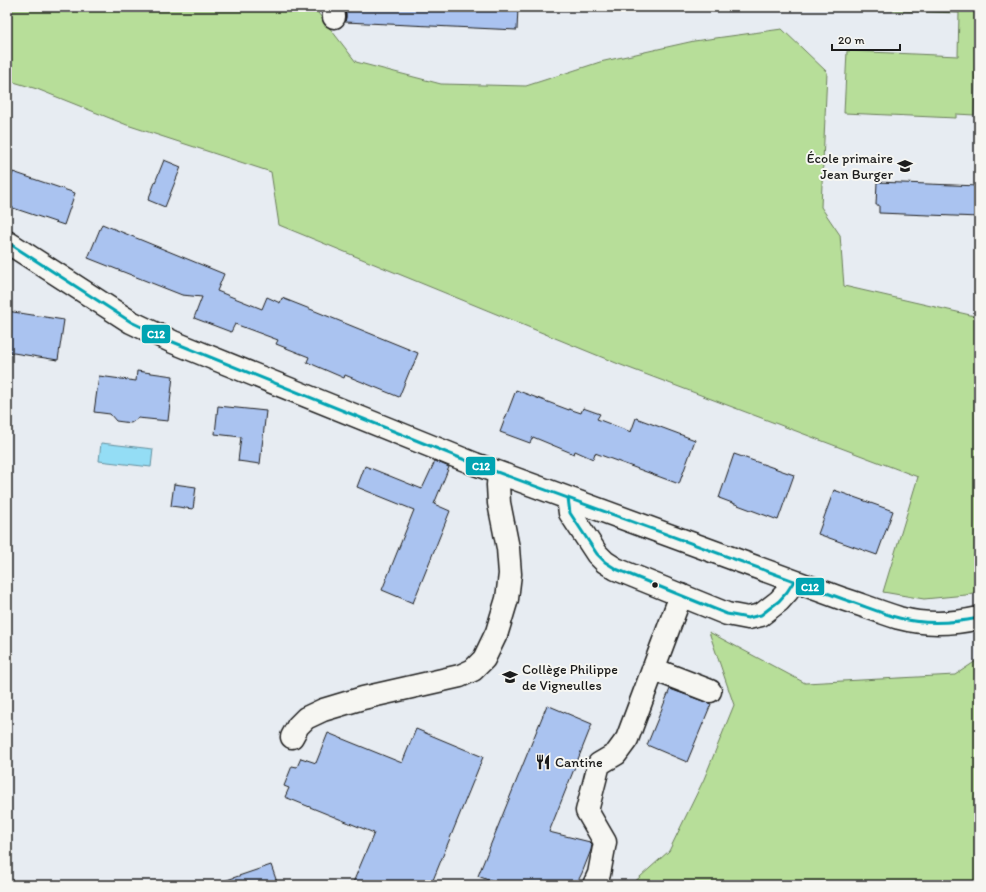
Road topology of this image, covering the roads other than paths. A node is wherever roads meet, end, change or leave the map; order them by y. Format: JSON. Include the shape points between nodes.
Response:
{"nodes":[{"id":1,"x":7,"y":242,"type":"edge"},
{"id":2,"x":499,"y":473,"type":"junction"},
{"id":3,"x":568,"y":498,"type":"junction"},
{"id":4,"x":794,"y":581,"type":"junction"},
{"id":5,"x":681,"y":595,"type":"junction"},
{"id":6,"x":979,"y":618,"type":"edge"},
{"id":7,"x":653,"y":669,"type":"junction"},
{"id":8,"x":710,"y":691,"type":"dead end"},
{"id":9,"x":292,"y":737,"type":"dead end"},
{"id":10,"x":594,"y":885,"type":"edge"}],
"edges":[{"from":1,"to":2,"type":"street","via":[[131,322],[180,345]]},
{"from":2,"to":3,"type":"street"},
{"from":2,"to":9,"type":"street","via":[[499,503],[508,548],[510,574],[507,599],[497,632],[484,659],[473,670],[460,676],[363,698],[323,710],[306,718]]},
{"from":3,"to":4,"type":"street"},
{"from":3,"to":5,"type":"street","via":[[570,513],[605,562],[616,569]]},
{"from":4,"to":5,"type":"street","via":[[787,592],[761,615],[748,618],[727,614]]},
{"from":4,"to":6,"type":"street","via":[[900,618],[942,623]]},
{"from":5,"to":7,"type":"street"},
{"from":7,"to":8,"type":"street"},
{"from":7,"to":10,"type":"street","via":[[627,739],[616,754],[599,764],[587,811],[605,842],[599,874]]}]}
